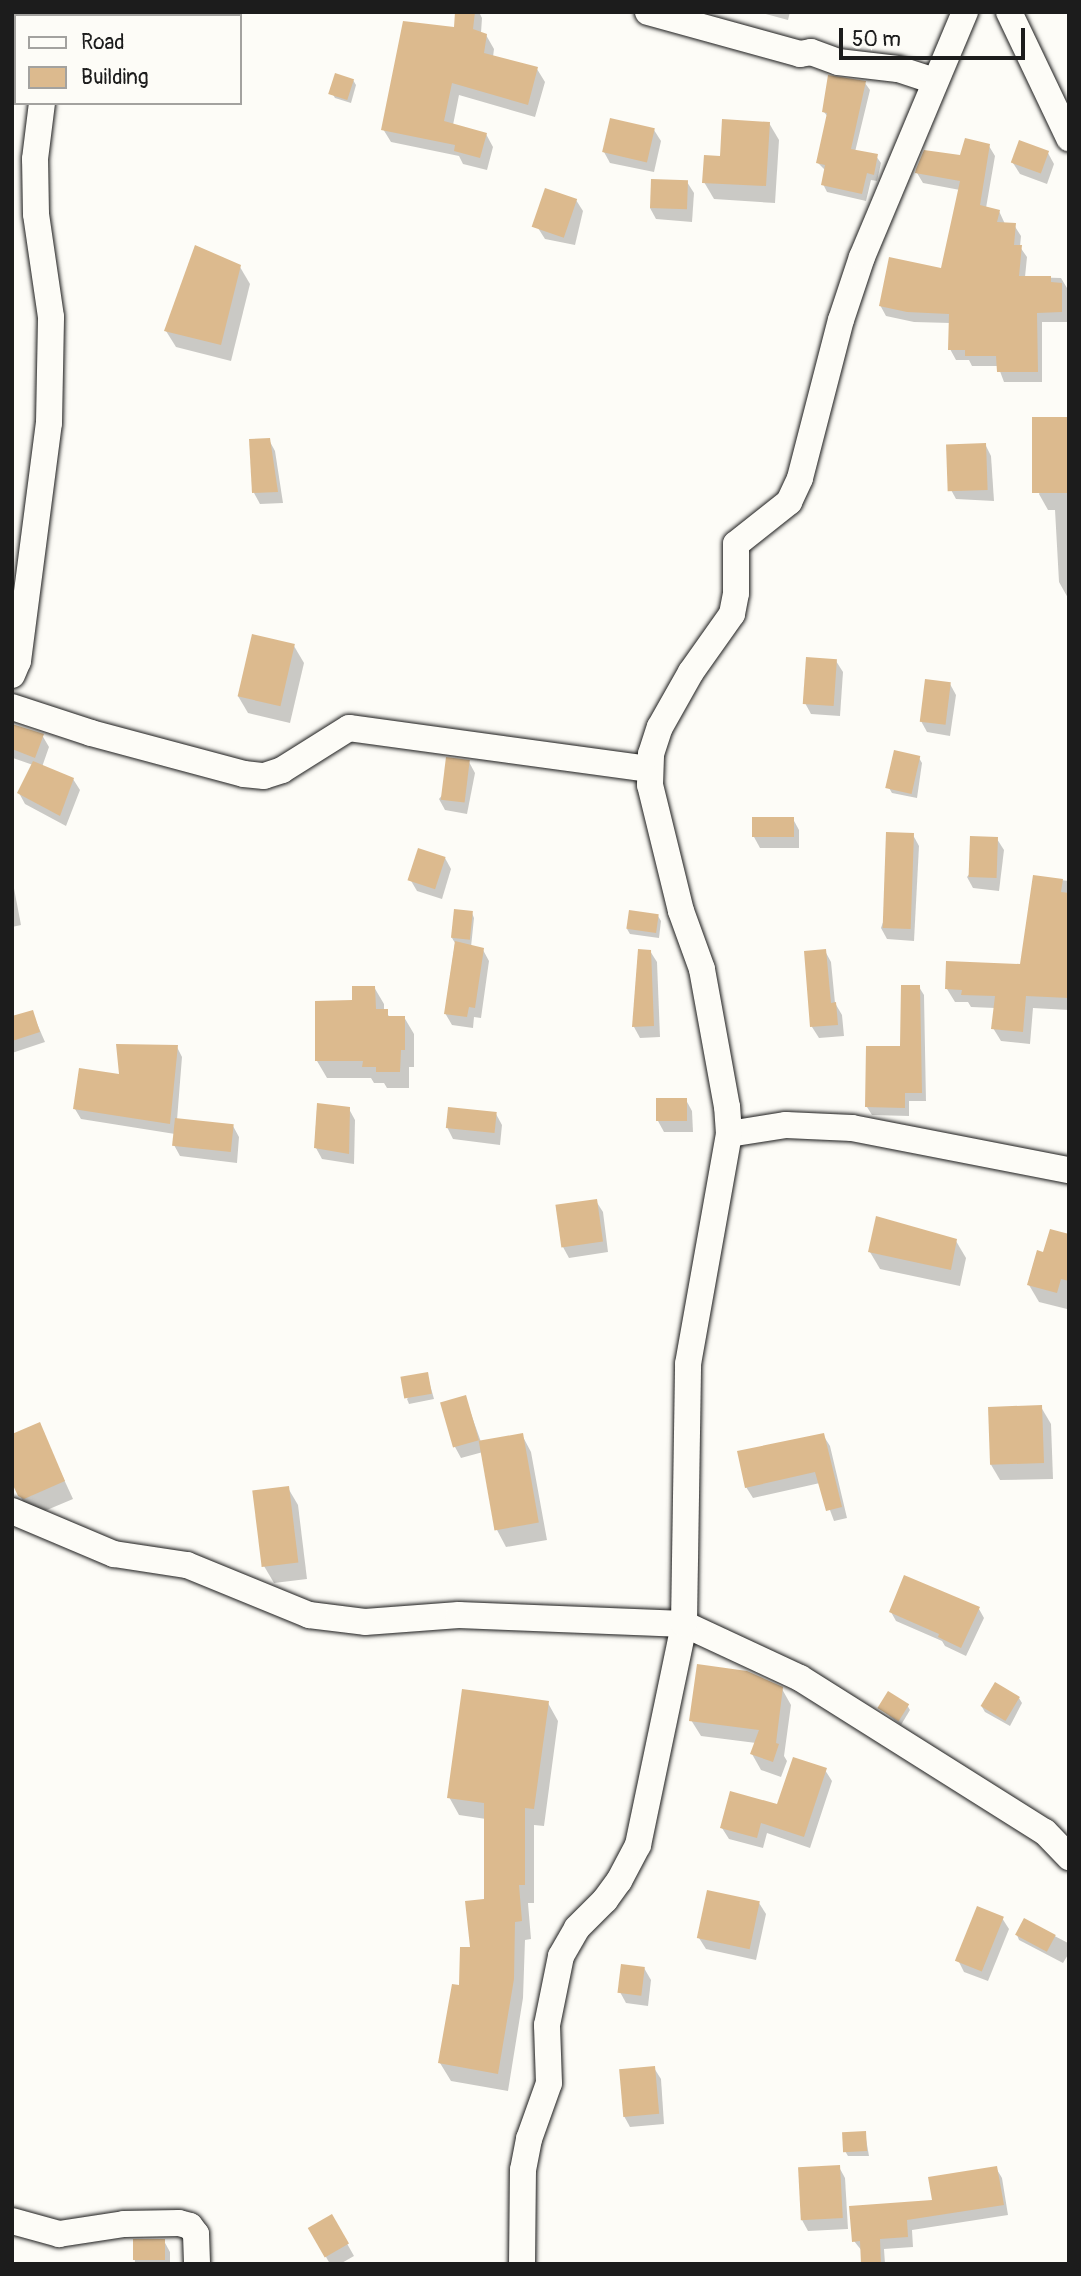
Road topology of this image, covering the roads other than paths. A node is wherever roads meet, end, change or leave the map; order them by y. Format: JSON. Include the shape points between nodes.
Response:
{"nodes":[{"id":1,"x":648,"y":12,"type":"edge"},
{"id":2,"x":965,"y":12,"type":"edge"},
{"id":3,"x":1009,"y":12,"type":"edge"},
{"id":4,"x":935,"y":81,"type":"junction"},
{"id":5,"x":43,"y":105,"type":"edge"},
{"id":6,"x":1068,"y":133,"type":"edge"},
{"id":7,"x":12,"y":675,"type":"edge"},
{"id":8,"x":12,"y":707,"type":"edge"},
{"id":9,"x":648,"y":769,"type":"junction"},
{"id":10,"x":729,"y":1134,"type":"junction"},
{"id":11,"x":1069,"y":1170,"type":"edge"},
{"id":12,"x":12,"y":1511,"type":"edge"},
{"id":13,"x":684,"y":1624,"type":"junction"},
{"id":14,"x":1069,"y":1857,"type":"edge"},
{"id":15,"x":12,"y":2221,"type":"edge"},
{"id":16,"x":197,"y":2264,"type":"edge"},
{"id":17,"x":522,"y":2264,"type":"edge"}],
"edges":[{"from":1,"to":4,"type":"street","via":[[800,54],[811,52],[838,62],[898,69]]},
{"from":2,"to":4,"type":"street"},
{"from":3,"to":6,"type":"street"},
{"from":4,"to":9,"type":"street","via":[[862,257],[800,478],[789,502],[736,544],[732,614],[660,727]]},
{"from":5,"to":7,"type":"street","via":[[35,159],[41,259],[51,317],[49,423],[18,661]]},
{"from":8,"to":9,"type":"street","via":[[91,733],[264,776],[282,770],[349,728]]},
{"from":9,"to":10,"type":"street","via":[[681,911],[702,969]]},
{"from":10,"to":11,"type":"street","via":[[786,1125],[852,1128]]},
{"from":10,"to":13,"type":"street","via":[[688,1364]]},
{"from":12,"to":13,"type":"street","via":[[114,1554],[187,1565],[309,1615],[365,1622],[458,1615]]},
{"from":13,"to":14,"type":"street","via":[[800,1678],[1045,1832]]},
{"from":13,"to":17,"type":"street","via":[[638,1845],[619,1881],[577,1928],[561,1956],[547,2025],[549,2084],[523,2170]]},
{"from":15,"to":16,"type":"street","via":[[59,2234],[179,2222],[196,2234]]}]}
